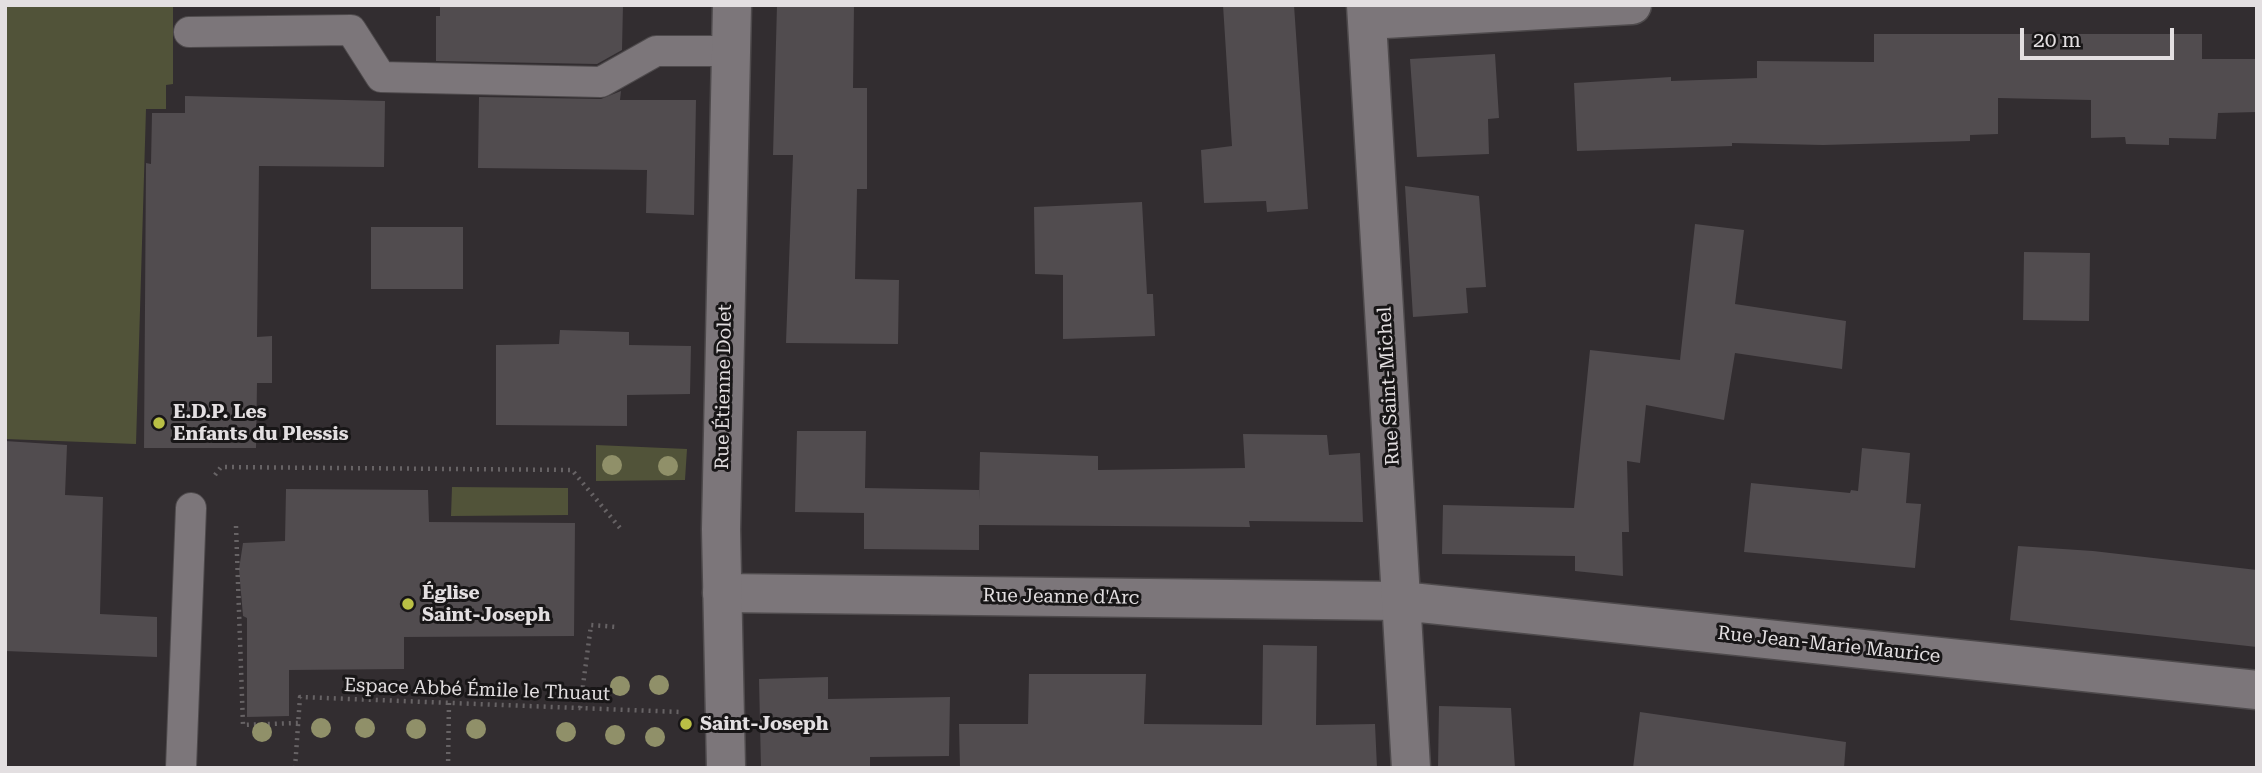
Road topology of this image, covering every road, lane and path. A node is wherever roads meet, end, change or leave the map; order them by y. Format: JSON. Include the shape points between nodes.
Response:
{"nodes":[{"id":1,"x":732,"y":5,"type":"edge"},
{"id":2,"x":1632,"y":5,"type":"edge"},
{"id":3,"x":1366,"y":13,"type":"edge"},
{"id":4,"x":189,"y":32,"type":"dead end"},
{"id":5,"x":731,"y":51,"type":"junction"},
{"id":6,"x":191,"y":508,"type":"junction"},
{"id":7,"x":620,"y":528,"type":"dead end"},
{"id":8,"x":722,"y":593,"type":"junction"},
{"id":9,"x":1401,"y":601,"type":"junction"},
{"id":10,"x":617,"y":627,"type":"dead end"},
{"id":11,"x":2257,"y":690,"type":"edge"},
{"id":12,"x":449,"y":702,"type":"junction"},
{"id":13,"x":580,"y":708,"type":"junction"},
{"id":14,"x":724,"y":713,"type":"junction"},
{"id":15,"x":299,"y":723,"type":"junction"},
{"id":16,"x":181,"y":768,"type":"edge"},
{"id":17,"x":295,"y":768,"type":"edge"},
{"id":18,"x":449,"y":768,"type":"edge"},
{"id":19,"x":726,"y":768,"type":"edge"},
{"id":20,"x":1411,"y":768,"type":"edge"}],
"edges":[{"from":1,"to":5,"type":"street","name":"Rue Étienne Dolet"},
{"from":2,"to":3,"type":"street"},
{"from":3,"to":9,"type":"street","name":"Rue Saint-Michel"},
{"from":4,"to":5,"type":"lane","via":[[351,30],[381,78],[601,82],[656,51]]},
{"from":5,"to":8,"type":"street","name":"Rue Étienne Dolet"},
{"from":6,"to":7,"type":"path","via":[[221,467],[572,470]]},
{"from":6,"to":15,"type":"path","via":[[236,526],[243,725]]},
{"from":6,"to":16,"type":"lane"},
{"from":8,"to":9,"type":"street","name":"Rue Jeanne d'Arc"},
{"from":8,"to":14,"type":"street","name":"Rue Étienne Dolet"},
{"from":9,"to":11,"type":"street","name":"Rue Jean-Marie Maurice"},
{"from":9,"to":20,"type":"street","name":"Rue Saint-Michel"},
{"from":10,"to":13,"type":"path","via":[[592,625]]},
{"from":12,"to":13,"type":"path","name":"Espace Abbé Émile le Thuaut"},
{"from":12,"to":15,"type":"path","name":"Espace Abbé Émile le Thuaut","via":[[300,697]]},
{"from":12,"to":18,"type":"path"},
{"from":13,"to":14,"type":"path","name":"Espace Abbé Émile le Thuaut"},
{"from":14,"to":19,"type":"street","name":"Rue Étienne Dolet"},
{"from":15,"to":17,"type":"path","name":"Espace Abbé Émile le Thuaut"}]}
